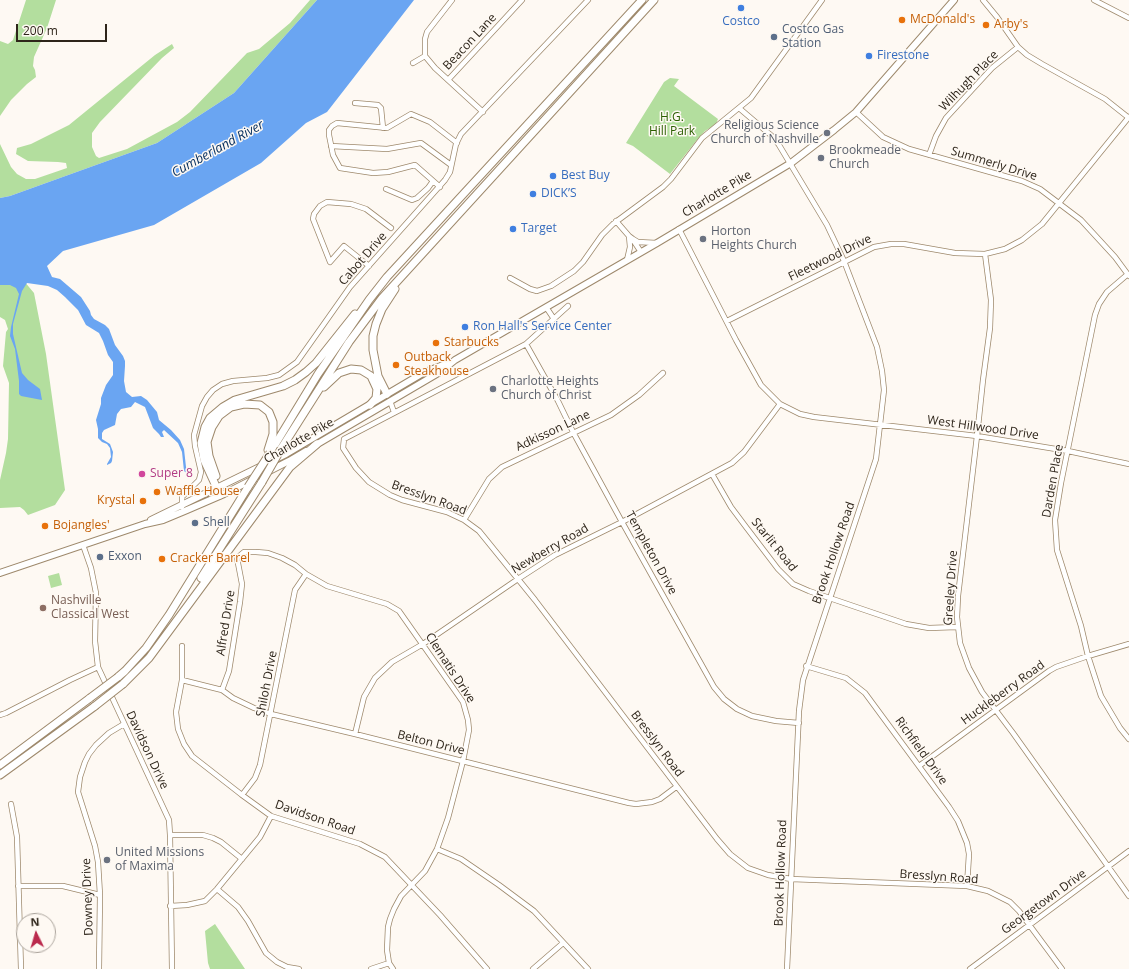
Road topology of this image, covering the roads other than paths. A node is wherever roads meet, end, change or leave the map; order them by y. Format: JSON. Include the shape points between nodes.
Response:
{"nodes":[{"id":1,"x":452,"y":0,"type":"edge"},
{"id":2,"x":522,"y":0,"type":"edge"},
{"id":3,"x":588,"y":0,"type":"edge"},
{"id":4,"x":642,"y":0,"type":"edge"},
{"id":5,"x":654,"y":0,"type":"edge"},
{"id":6,"x":822,"y":0,"type":"edge"},
{"id":7,"x":954,"y":0,"type":"edge"},
{"id":8,"x":983,"y":0,"type":"edge"},
{"id":9,"x":1094,"y":0,"type":"edge"},
{"id":10,"x":1129,"y":18,"type":"edge"},
{"id":11,"x":1018,"y":47,"type":"junction"},
{"id":12,"x":425,"y":56,"type":"junction"},
{"id":13,"x":413,"y":62,"type":"dead end"},
{"id":14,"x":448,"y":80,"type":"junction"},
{"id":15,"x":355,"y":104,"type":"dead end"},
{"id":16,"x":739,"y":108,"type":"junction"},
{"id":17,"x":483,"y":112,"type":"junction"},
{"id":18,"x":856,"y":112,"type":"junction"},
{"id":19,"x":1129,"y":118,"type":"edge"},
{"id":20,"x":383,"y":128,"type":"junction"},
{"id":21,"x":457,"y":143,"type":"junction"},
{"id":22,"x":331,"y":146,"type":"junction"},
{"id":23,"x":929,"y":155,"type":"junction"},
{"id":24,"x":791,"y":163,"type":"junction"},
{"id":25,"x":451,"y":165,"type":"junction"},
{"id":26,"x":433,"y":181,"type":"junction"},
{"id":27,"x":440,"y":187,"type":"junction"},
{"id":28,"x":386,"y":189,"type":"dead end"},
{"id":29,"x":1060,"y":203,"type":"junction"},
{"id":30,"x":616,"y":221,"type":"junction"},
{"id":31,"x":391,"y":228,"type":"dead end"},
{"id":32,"x":679,"y":230,"type":"junction"},
{"id":33,"x":631,"y":238,"type":"junction"},
{"id":34,"x":657,"y":243,"type":"junction"},
{"id":35,"x":641,"y":252,"type":"junction"},
{"id":36,"x":985,"y":254,"type":"junction"},
{"id":37,"x":627,"y":260,"type":"junction"},
{"id":38,"x":844,"y":261,"type":"junction"},
{"id":39,"x":411,"y":265,"type":"junction"},
{"id":40,"x":369,"y":266,"type":"junction"},
{"id":41,"x":1128,"y":275,"type":"edge"},
{"id":42,"x":510,"y":278,"type":"dead end"},
{"id":43,"x":369,"y":300,"type":"junction"},
{"id":44,"x":568,"y":306,"type":"dead end"},
{"id":45,"x":546,"y":307,"type":"junction"},
{"id":46,"x":554,"y":319,"type":"junction"},
{"id":47,"x":727,"y":321,"type":"junction"},
{"id":48,"x":526,"y":344,"type":"junction"},
{"id":49,"x":663,"y":373,"type":"dead end"},
{"id":50,"x":315,"y":395,"type":"junction"},
{"id":51,"x":388,"y":398,"type":"junction"},
{"id":52,"x":780,"y":404,"type":"junction"},
{"id":53,"x":370,"y":405,"type":"junction"},
{"id":54,"x":394,"y":412,"type":"junction"},
{"id":55,"x":881,"y":424,"type":"junction"},
{"id":56,"x":573,"y":432,"type":"junction"},
{"id":57,"x":977,"y":436,"type":"junction"},
{"id":58,"x":317,"y":444,"type":"junction"},
{"id":59,"x":1068,"y":451,"type":"junction"},
{"id":60,"x":268,"y":453,"type":"junction"},
{"id":61,"x":1129,"y":464,"type":"edge"},
{"id":62,"x":712,"y":474,"type":"junction"},
{"id":63,"x":220,"y":491,"type":"junction"},
{"id":64,"x":182,"y":505,"type":"junction"},
{"id":65,"x":182,"y":512,"type":"junction"},
{"id":66,"x":464,"y":520,"type":"junction"},
{"id":67,"x":622,"y":522,"type":"junction"},
{"id":68,"x":145,"y":524,"type":"junction"},
{"id":69,"x":83,"y":545,"type":"junction"},
{"id":70,"x":237,"y":558,"type":"joint"},
{"id":71,"x":0,"y":574,"type":"edge"},
{"id":72,"x":306,"y":574,"type":"junction"},
{"id":73,"x":518,"y":579,"type":"junction"},
{"id":74,"x":830,"y":598,"type":"junction"},
{"id":75,"x":174,"y":623,"type":"junction"},
{"id":76,"x":957,"y":626,"type":"junction"},
{"id":77,"x":423,"y":644,"type":"junction"},
{"id":78,"x":1129,"y":644,"type":"edge"},
{"id":79,"x":182,"y":646,"type":"dead end"},
{"id":80,"x":1088,"y":656,"type":"junction"},
{"id":81,"x":806,"y":666,"type":"junction"},
{"id":82,"x":98,"y":667,"type":"junction"},
{"id":83,"x":182,"y":680,"type":"junction"},
{"id":84,"x":222,"y":690,"type":"junction"},
{"id":85,"x":994,"y":710,"type":"junction"},
{"id":86,"x":271,"y":714,"type":"junction"},
{"id":87,"x":0,"y":715,"type":"edge"},
{"id":88,"x":799,"y":723,"type":"junction"},
{"id":89,"x":124,"y":724,"type":"junction"},
{"id":90,"x":355,"y":734,"type":"junction"},
{"id":91,"x":1129,"y":739,"type":"edge"},
{"id":92,"x":463,"y":761,"type":"junction"},
{"id":93,"x":0,"y":765,"type":"edge"},
{"id":94,"x":919,"y":766,"type":"junction"},
{"id":95,"x":0,"y":775,"type":"edge"},
{"id":96,"x":676,"y":787,"type":"junction"},
{"id":97,"x":242,"y":795,"type":"junction"},
{"id":98,"x":11,"y":804,"type":"dead end"},
{"id":99,"x":271,"y":816,"type":"junction"},
{"id":100,"x":170,"y":834,"type":"junction"},
{"id":101,"x":437,"y":849,"type":"junction"},
{"id":102,"x":1129,"y":851,"type":"edge"},
{"id":103,"x":242,"y":859,"type":"junction"},
{"id":104,"x":1108,"y":867,"type":"junction"},
{"id":105,"x":791,"y":879,"type":"junction"},
{"id":106,"x":412,"y":885,"type":"junction"},
{"id":107,"x":18,"y":886,"type":"junction"},
{"id":108,"x":967,"y":886,"type":"junction"},
{"id":109,"x":218,"y":889,"type":"junction"},
{"id":110,"x":100,"y":895,"type":"junction"},
{"id":111,"x":1129,"y":896,"type":"edge"},
{"id":112,"x":170,"y":906,"type":"junction"},
{"id":113,"x":1030,"y":925,"type":"junction"},
{"id":114,"x":563,"y":943,"type":"junction"},
{"id":115,"x":389,"y":963,"type":"junction"},
{"id":116,"x":21,"y":969,"type":"edge"},
{"id":117,"x":99,"y":969,"type":"edge"},
{"id":118,"x":172,"y":969,"type":"edge"},
{"id":119,"x":299,"y":969,"type":"edge"},
{"id":120,"x":371,"y":969,"type":"edge"},
{"id":121,"x":393,"y":969,"type":"edge"},
{"id":122,"x":487,"y":969,"type":"edge"},
{"id":123,"x":533,"y":969,"type":"edge"},
{"id":124,"x":588,"y":969,"type":"edge"},
{"id":125,"x":787,"y":969,"type":"edge"},
{"id":126,"x":970,"y":969,"type":"edge"},
{"id":127,"x":1062,"y":969,"type":"edge"}],
"edges":[{"from":1,"to":12,"type":"street","via":[[427,32],[424,39]]},
{"from":2,"to":14,"type":"street","name":"Beacon Lane"},
{"from":3,"to":17,"type":"street","name":"Cabot Drive"},
{"from":4,"to":43,"type":"highway","via":[[387,276]]},
{"from":5,"to":39,"type":"highway"},
{"from":6,"to":16,"type":"street","via":[[751,98]]},
{"from":7,"to":18,"type":"main road","name":"Charlotte Pike"},
{"from":8,"to":11,"type":"street"},
{"from":9,"to":10,"type":"street"},
{"from":11,"to":19,"type":"street","via":[[1042,64],[1105,99]]},
{"from":11,"to":23,"type":"street","name":"Wilhugh Place","via":[[992,68],[946,118]]},
{"from":12,"to":13,"type":"street"},
{"from":12,"to":14,"type":"street"},
{"from":14,"to":17,"type":"street"},
{"from":15,"to":20,"type":"street","via":[[378,105],[381,108]]},
{"from":16,"to":24,"type":"street","name":"Brook Hollow Road","via":[[773,137]]},
{"from":16,"to":30,"type":"street","via":[[702,138],[663,187]]},
{"from":17,"to":21,"type":"street","name":"Cabot Drive","via":[[461,134]]},
{"from":18,"to":23,"type":"street","name":"Summerly Drive","via":[[883,136],[909,149]]},
{"from":18,"to":24,"type":"main road","name":"Charlotte Pike"},
{"from":19,"to":29,"type":"street","name":"Fleetwood Drive"},
{"from":20,"to":21,"type":"street","via":[[411,114],[430,122]]},
{"from":20,"to":22,"type":"street","via":[[337,123],[329,130]]},
{"from":21,"to":25,"type":"street","name":"Cabot Drive"},
{"from":22,"to":25,"type":"street","via":[[387,149],[421,143]]},
{"from":22,"to":26,"type":"street","via":[[340,168],[373,173],[415,165]]},
{"from":23,"to":29,"type":"street","name":"Summerly Drive","via":[[1022,181],[1040,189]]},
{"from":24,"to":32,"type":"main road","name":"Charlotte Pike"},
{"from":24,"to":38,"type":"street","name":"Brook Hollow Road","via":[[828,225]]},
{"from":25,"to":27,"type":"street","name":"Cabot Drive","via":[[450,172]]},
{"from":26,"to":27,"type":"street"},
{"from":26,"to":28,"type":"street","via":[[412,200]]},
{"from":27,"to":40,"type":"street","name":"Cabot Drive"},
{"from":29,"to":36,"type":"street","name":"Fleetwood Drive","via":[[1042,224],[1022,240],[1004,249]]},
{"from":29,"to":41,"type":"street","name":"Summerly Drive","via":[[1081,220]]},
{"from":30,"to":33,"type":"street"},
{"from":30,"to":42,"type":"street","via":[[602,235],[583,262],[551,286],[537,291]]},
{"from":31,"to":40,"type":"street","via":[[366,209],[352,204],[327,202],[314,214],[313,219],[330,262],[344,246]]},
{"from":32,"to":34,"type":"main road","name":"Charlotte Pike"},
{"from":32,"to":47,"type":"street"},
{"from":33,"to":34,"type":"street","via":[[638,242]]},
{"from":33,"to":35,"type":"street"},
{"from":33,"to":37,"type":"street"},
{"from":34,"to":35,"type":"main road","name":"Charlotte Pike"},
{"from":35,"to":37,"type":"main road","name":"Charlotte Pike"},
{"from":36,"to":38,"type":"street","name":"Fleetwood Drive","via":[[955,253],[891,244],[874,247]]},
{"from":36,"to":57,"type":"street","name":"Greeley Drive","via":[[991,300]]},
{"from":37,"to":45,"type":"main road","name":"Charlotte Pike"},
{"from":38,"to":47,"type":"street","name":"Fleetwood Drive"},
{"from":38,"to":55,"type":"street","name":"Brook Hollow Road","via":[[880,358],[884,390]]},
{"from":39,"to":50,"type":"highway","via":[[349,342]]},
{"from":39,"to":51,"type":"highway","via":[[382,309],[373,336],[378,376]]},
{"from":40,"to":64,"type":"street","name":"Cabot Drive","via":[[350,287],[298,362],[279,375],[222,384],[206,397],[194,435],[194,446],[201,472],[199,480],[182,497]]},
{"from":41,"to":59,"type":"street","name":"Darden Place","via":[[1108,292],[1095,315]]},
{"from":43,"to":60,"type":"highway"},
{"from":43,"to":63,"type":"highway","via":[[306,372],[283,386],[235,400],[210,418],[205,427],[202,443],[204,460]]},
{"from":44,"to":46,"type":"street"},
{"from":45,"to":46,"type":"street"},
{"from":45,"to":51,"type":"main road","name":"Charlotte Pike","via":[[455,360],[423,373]]},
{"from":46,"to":48,"type":"street"},
{"from":47,"to":52,"type":"street","name":"West Hillwood Drive","via":[[761,385]]},
{"from":48,"to":54,"type":"street"},
{"from":48,"to":56,"type":"street","name":"Templeton Drive"},
{"from":49,"to":56,"type":"street","name":"Adkisson Lane","via":[[641,394],[611,415]]},
{"from":50,"to":53,"type":"highway","via":[[339,373],[350,369],[361,370],[371,376],[377,389],[376,398]]},
{"from":50,"to":75,"type":"highway","bridge":true},
{"from":51,"to":53,"type":"main road","name":"Charlotte Pike"},
{"from":51,"to":54,"type":"street"},
{"from":51,"to":58,"type":"main road","name":"Charlotte Pike"},
{"from":52,"to":55,"type":"street","name":"West Hillwood Drive","via":[[800,414],[814,417]]},
{"from":52,"to":62,"type":"street","name":"Newberry Road","via":[[737,459]]},
{"from":53,"to":63,"type":"main road","name":"Charlotte Pike"},
{"from":54,"to":66,"type":"street","name":"Bresslyn Road","via":[[344,439],[343,448],[352,462],[369,482],[390,495],[448,512]]},
{"from":55,"to":57,"type":"street","name":"West Hillwood Drive"},
{"from":55,"to":74,"type":"street","name":"Brook Hollow Road","via":[[876,459]]},
{"from":56,"to":66,"type":"street","name":"Adkisson Lane","via":[[502,467],[489,479]]},
{"from":56,"to":67,"type":"street","name":"Templeton Drive"},
{"from":57,"to":59,"type":"street","name":"West Hillwood Drive"},
{"from":57,"to":76,"type":"street","name":"Greeley Drive","via":[[958,596]]},
{"from":58,"to":63,"type":"main road","name":"Charlotte Pike","via":[[289,461]]},
{"from":58,"to":75,"type":"highway","via":[[290,467]]},
{"from":59,"to":61,"type":"street","name":"West Hillwood Drive"},
{"from":59,"to":80,"type":"street","name":"Darden Place","via":[[1056,515],[1057,550]]},
{"from":60,"to":63,"type":"highway","via":[[273,422],[269,412],[260,405],[244,404],[231,407],[219,416],[207,442]]},
{"from":60,"to":93,"type":"highway","bridge":true,"via":[[146,648],[125,671]]},
{"from":62,"to":67,"type":"street","name":"Newberry Road"},
{"from":62,"to":74,"type":"street","name":"Starlit Road","via":[[731,507],[783,575],[801,588]]},
{"from":63,"to":64,"type":"main road","name":"Charlotte Pike"},
{"from":63,"to":65,"type":"main road","name":"Charlotte Pike"},
{"from":64,"to":65,"type":"street","name":"Cabot Drive"},
{"from":64,"to":68,"type":"main road","name":"Charlotte Pike"},
{"from":65,"to":68,"type":"main road","name":"Charlotte Pike"},
{"from":66,"to":73,"type":"street","name":"Bresslyn Road","via":[[479,531]]},
{"from":67,"to":73,"type":"street","name":"Newberry Road","via":[[555,555]]},
{"from":67,"to":88,"type":"street","name":"Templeton Drive","via":[[721,696],[737,709],[752,716]]},
{"from":68,"to":69,"type":"main road","name":"Charlotte Pike"},
{"from":69,"to":71,"type":"main road","name":"Charlotte Pike"},
{"from":69,"to":82,"type":"street","name":"Davidson Drive","via":[[96,593],[95,641]]},
{"from":70,"to":72,"type":"street","name":"Clematis Drive","via":[[244,552],[268,553],[295,565]]},
{"from":70,"to":84,"type":"street","name":"Alfred Drive","via":[[242,584],[240,602],[228,671]]},
{"from":72,"to":77,"type":"street","name":"Clematis Drive","via":[[327,586],[387,604],[399,612]]},
{"from":72,"to":86,"type":"street","name":"Shiloh Drive","via":[[295,590]]},
{"from":73,"to":77,"type":"street","name":"Newberry Road"},
{"from":73,"to":96,"type":"street","name":"Bresslyn Road"},
{"from":74,"to":76,"type":"street","name":"Starlit Road","via":[[906,624],[929,628]]},
{"from":74,"to":81,"type":"street","name":"Brook Hollow Road"},
{"from":75,"to":95,"type":"highway","bridge":true,"via":[[148,658],[123,684]]},
{"from":76,"to":85,"type":"street","name":"Greeley Drive","via":[[969,668]]},
{"from":77,"to":90,"type":"street","name":"Newberry Road","via":[[392,662],[376,678],[364,697]]},
{"from":77,"to":92,"type":"street","name":"Clematis Drive","via":[[466,710],[469,730]]},
{"from":78,"to":80,"type":"street","name":"Huckleberry Road"},
{"from":79,"to":83,"type":"street","name":"Davidson Road"},
{"from":80,"to":85,"type":"street","name":"Huckleberry Road","via":[[1049,671]]},
{"from":80,"to":91,"type":"street","name":"Darden Place","via":[[1101,696]]},
{"from":81,"to":88,"type":"street","name":"Brook Hollow Road"},
{"from":81,"to":94,"type":"street","name":"Richfield Drive","via":[[846,678],[865,693]]},
{"from":82,"to":87,"type":"street"},
{"from":82,"to":89,"type":"street","name":"Davidson Drive"},
{"from":83,"to":84,"type":"street","name":"Belton Drive"},
{"from":83,"to":97,"type":"street","name":"Davidson Road","via":[[176,712],[178,729],[184,744],[192,756]]},
{"from":84,"to":86,"type":"street","name":"Belton Drive","via":[[233,698]]},
{"from":85,"to":94,"type":"street","name":"Huckleberry Road"},
{"from":85,"to":104,"type":"street","name":"Greeley Drive"},
{"from":86,"to":90,"type":"street","name":"Belton Drive"},
{"from":86,"to":97,"type":"street","name":"Shiloh Drive","via":[[260,765]]},
{"from":88,"to":105,"type":"street","name":"Brook Hollow Road"},
{"from":89,"to":100,"type":"street","name":"Davidson Drive","via":[[169,820]]},
{"from":89,"to":110,"type":"street","name":"Downey Drive","via":[[96,745],[85,762],[80,777],[78,792],[95,846]]},
{"from":90,"to":92,"type":"street","name":"Belton Drive"},
{"from":92,"to":96,"type":"street","name":"Belton Drive","via":[[636,804],[660,799]]},
{"from":92,"to":101,"type":"street","name":"Clematis Drive"},
{"from":94,"to":108,"type":"street","name":"Richfield Drive","via":[[950,807],[968,843]]},
{"from":96,"to":105,"type":"street","name":"Bresslyn Road","via":[[738,861],[760,873]]},
{"from":97,"to":99,"type":"street","name":"Davidson Road"},
{"from":98,"to":107,"type":"street","via":[[17,837]]},
{"from":99,"to":103,"type":"street","via":[[260,837]]},
{"from":99,"to":106,"type":"street","name":"Davidson Road","via":[[371,849],[385,857]]},
{"from":100,"to":103,"type":"street","via":[[203,835],[213,838]]},
{"from":100,"to":112,"type":"street","name":"Davidson Drive"},
{"from":101,"to":106,"type":"street","name":"Clematis Drive"},
{"from":101,"to":114,"type":"street","via":[[461,859],[534,911]]},
{"from":102,"to":104,"type":"street","name":"Georgetown Drive"},
{"from":103,"to":109,"type":"street"},
{"from":104,"to":111,"type":"street","name":"Greeley Drive"},
{"from":104,"to":113,"type":"street","name":"Georgetown Drive"},
{"from":105,"to":108,"type":"street","name":"Bresslyn Road"},
{"from":105,"to":125,"type":"street","name":"Brook Hollow Road"},
{"from":106,"to":115,"type":"street","name":"Clematis Drive","via":[[401,896],[390,919],[387,942]]},
{"from":106,"to":122,"type":"street","name":"Davidson Road"},
{"from":107,"to":110,"type":"street","via":[[63,886]]},
{"from":107,"to":116,"type":"street"},
{"from":108,"to":113,"type":"street","name":"Bresslyn Road","via":[[999,895],[1010,902]]},
{"from":109,"to":112,"type":"street","via":[[205,901]]},
{"from":109,"to":119,"type":"street","via":[[238,907],[266,953],[287,967]]},
{"from":110,"to":117,"type":"street","name":"Downey Drive"},
{"from":112,"to":118,"type":"street","name":"Davidson Drive"},
{"from":113,"to":126,"type":"street","name":"Georgetown Drive"},
{"from":113,"to":127,"type":"street","name":"Bresslyn Road"},
{"from":114,"to":123,"type":"street"},
{"from":114,"to":124,"type":"street"},
{"from":115,"to":120,"type":"street"},
{"from":115,"to":121,"type":"street","name":"Clematis Drive"}]}
